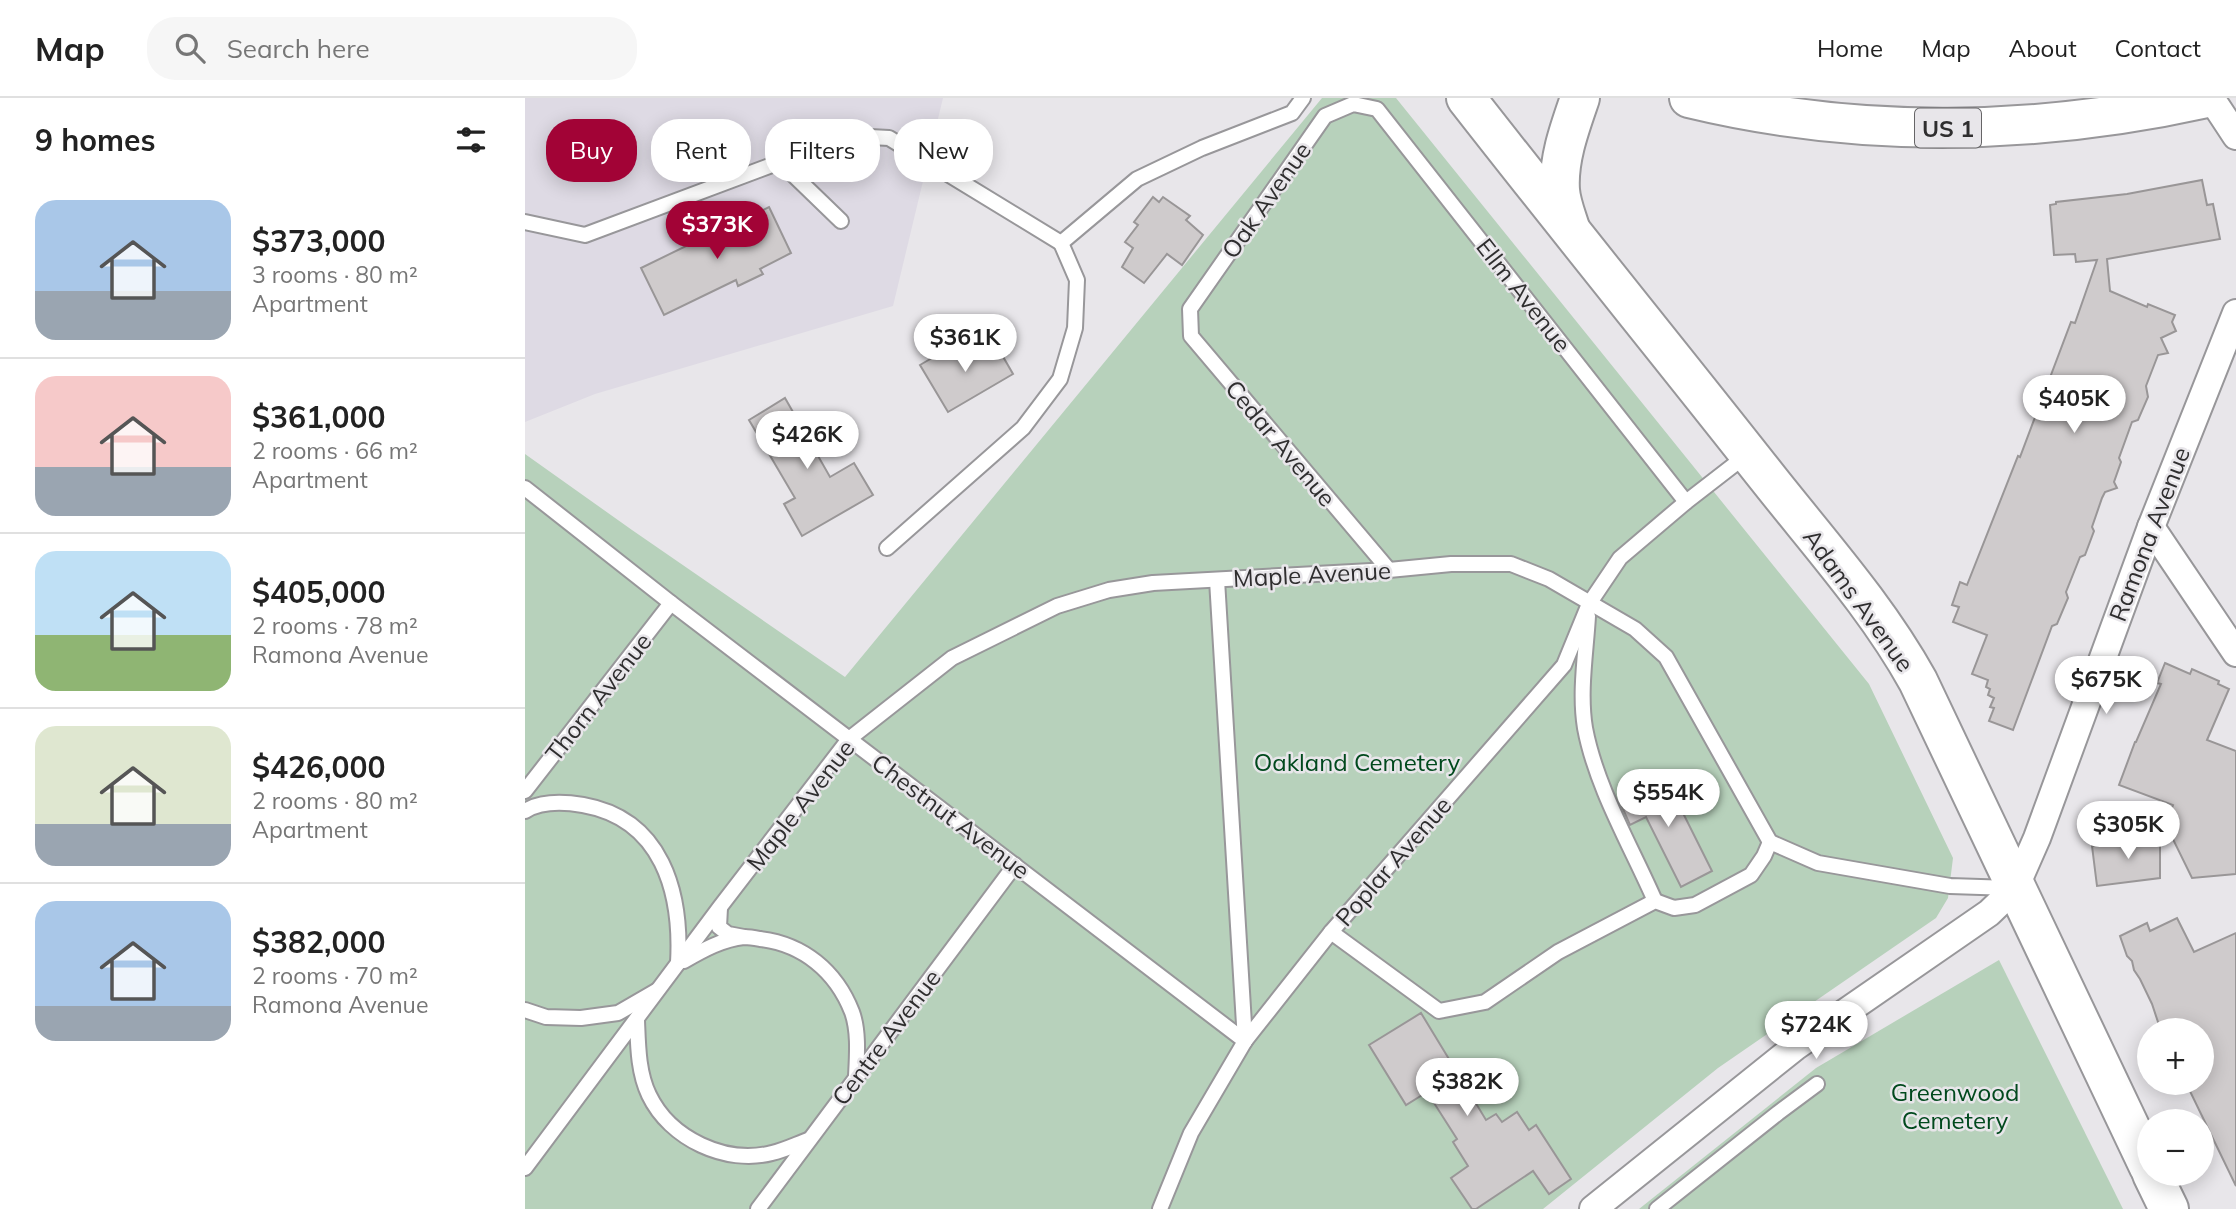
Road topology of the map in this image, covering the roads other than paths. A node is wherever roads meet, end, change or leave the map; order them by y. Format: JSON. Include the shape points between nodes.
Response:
{"nodes":[{"id":1,"x":1303,"y":98,"type":"edge"},
{"id":2,"x":1466,"y":98,"type":"edge"},
{"id":3,"x":1580,"y":98,"type":"edge"},
{"id":4,"x":1689,"y":98,"type":"edge"},
{"id":5,"x":2209,"y":98,"type":"edge"},
{"id":6,"x":1353,"y":104,"type":"joint"},
{"id":7,"x":2236,"y":136,"type":"edge"},
{"id":8,"x":880,"y":138,"type":"edge"},
{"id":9,"x":765,"y":168,"type":"edge"},
{"id":10,"x":801,"y":182,"type":"edge"},
{"id":11,"x":841,"y":221,"type":"dead end"},
{"id":12,"x":525,"y":222,"type":"edge"},
{"id":13,"x":550,"y":228,"type":"junction"},
{"id":14,"x":525,"y":233,"type":"edge"},
{"id":15,"x":1573,"y":236,"type":"junction"},
{"id":16,"x":1061,"y":243,"type":"junction"},
{"id":17,"x":1190,"y":309,"type":"joint"},
{"id":18,"x":2236,"y":313,"type":"edge"},
{"id":19,"x":1749,"y":453,"type":"junction"},
{"id":20,"x":525,"y":488,"type":"edge"},
{"id":21,"x":1686,"y":502,"type":"junction"},
{"id":22,"x":2151,"y":527,"type":"junction"},
{"id":23,"x":887,"y":548,"type":"dead end"},
{"id":24,"x":1389,"y":570,"type":"junction"},
{"id":25,"x":1217,"y":580,"type":"junction"},
{"id":26,"x":671,"y":603,"type":"junction"},
{"id":27,"x":1589,"y":604,"type":"junction"},
{"id":28,"x":2236,"y":653,"type":"edge"},
{"id":29,"x":849,"y":739,"type":"junction"},
{"id":30,"x":525,"y":791,"type":"edge"},
{"id":31,"x":525,"y":811,"type":"edge"},
{"id":32,"x":1770,"y":842,"type":"junction"},
{"id":33,"x":1015,"y":866,"type":"junction"},
{"id":34,"x":2015,"y":888,"type":"junction"},
{"id":35,"x":1655,"y":901,"type":"junction"},
{"id":36,"x":720,"y":907,"type":"junction"},
{"id":37,"x":1331,"y":932,"type":"junction"},
{"id":38,"x":745,"y":937,"type":"junction"},
{"id":39,"x":678,"y":964,"type":"junction"},
{"id":40,"x":661,"y":988,"type":"junction"},
{"id":41,"x":525,"y":1010,"type":"edge"},
{"id":42,"x":637,"y":1020,"type":"junction"},
{"id":43,"x":1245,"y":1041,"type":"junction"},
{"id":44,"x":856,"y":1077,"type":"junction"},
{"id":45,"x":1817,"y":1084,"type":"dead end"},
{"id":46,"x":810,"y":1139,"type":"junction"},
{"id":47,"x":2137,"y":1142,"type":"edge"},
{"id":48,"x":525,"y":1168,"type":"edge"},
{"id":49,"x":2158,"y":1186,"type":"edge"},
{"id":50,"x":762,"y":1208,"type":"edge"},
{"id":51,"x":1160,"y":1209,"type":"edge"},
{"id":52,"x":1593,"y":1209,"type":"edge"},
{"id":53,"x":1657,"y":1209,"type":"edge"},
{"id":54,"x":2169,"y":1209,"type":"edge"}],
"edges":[{"from":1,"to":16,"type":"lane","via":[[1291,113],[1137,179]]},
{"from":2,"to":15,"type":"main road","name":"Adams Avenue"},
{"from":3,"to":15,"type":"main road","via":[[1561,169],[1560,190]]},
{"from":4,"to":5,"type":"main road","number":"US 1","via":[[1797,119],[1937,128],[2077,121]]},
{"from":5,"to":7,"type":"street"},
{"from":6,"to":17,"type":"lane","name":"Oak Avenue","via":[[1325,116]]},
{"from":6,"to":21,"type":"lane","name":"Ellm Avenue","via":[[1377,109]]},
{"from":8,"to":16,"type":"lane","via":[[889,138]]},
{"from":9,"to":13,"type":"lane","via":[[585,235]]},
{"from":10,"to":11,"type":"lane"},
{"from":12,"to":13,"type":"lane"},
{"from":13,"to":14,"type":"lane"},
{"from":15,"to":19,"type":"main road","name":"Adams Avenue"},
{"from":16,"to":23,"type":"lane","via":[[1077,280],[1075,328],[1060,379],[1023,428]]},
{"from":17,"to":24,"type":"lane","name":"Cedar Avenue","via":[[1191,336]]},
{"from":18,"to":22,"type":"street","name":"Ramona Avenue"},
{"from":19,"to":21,"type":"lane","name":"Poplar Avenue"},
{"from":19,"to":34,"type":"main road","name":"Adams Avenue","via":[[1897,643]]},
{"from":20,"to":26,"type":"lane","name":"Chestnut Avenue"},
{"from":21,"to":27,"type":"lane","name":"Poplar Avenue","via":[[1620,558]]},
{"from":22,"to":28,"type":"street"},
{"from":22,"to":34,"type":"street","name":"Ramona Avenue"},
{"from":24,"to":25,"type":"lane","name":"Maple Avenue"},
{"from":24,"to":27,"type":"lane","name":"Maple Avenue","via":[[1511,564],[1549,579]]},
{"from":25,"to":29,"type":"lane","name":"Maple Avenue","via":[[1109,590],[1057,606],[952,658]]},
{"from":25,"to":43,"type":"lane"},
{"from":26,"to":29,"type":"lane","name":"Chestnut Avenue"},
{"from":26,"to":30,"type":"lane","name":"Thorn Avenue"},
{"from":27,"to":32,"type":"lane","name":"Maple Avenue","via":[[1635,629],[1666,657]]},
{"from":27,"to":35,"type":"lane","via":[[1585,727],[1599,776]]},
{"from":27,"to":37,"type":"lane","name":"Poplar Avenue","via":[[1564,665]]},
{"from":29,"to":33,"type":"lane","name":"Chestnut Avenue"},
{"from":29,"to":36,"type":"lane","name":"Maple Avenue"},
{"from":31,"to":39,"type":"lane","via":[[566,802],[602,808],[633,826],[657,852],[671,885],[680,936]]},
{"from":32,"to":34,"type":"lane","via":[[1818,863],[1950,886]]},
{"from":32,"to":35,"type":"lane","via":[[1751,875],[1695,905],[1674,908]]},
{"from":33,"to":43,"type":"lane","name":"Chestnut Avenue"},
{"from":33,"to":44,"type":"lane","name":"Centre Avenue"},
{"from":34,"to":47,"type":"main road","name":"Adams Avenue"},
{"from":34,"to":52,"type":"street","name":"Ramona Avenue","via":[[1989,913],[1795,1047]]},
{"from":35,"to":37,"type":"lane","via":[[1558,952],[1485,1002],[1439,1011]]},
{"from":36,"to":38,"type":"lane","via":[[719,927]]},
{"from":36,"to":39,"type":"lane","name":"Maple Avenue"},
{"from":37,"to":43,"type":"lane","name":"Poplar Avenue"},
{"from":38,"to":39,"type":"lane","via":[[711,946]]},
{"from":38,"to":44,"type":"lane","via":[[780,942],[812,957],[837,982],[853,1014]]},
{"from":39,"to":40,"type":"lane","name":"Maple Avenue"},
{"from":40,"to":41,"type":"lane","via":[[618,1013],[546,1017]]},
{"from":40,"to":42,"type":"lane","name":"Maple Avenue"},
{"from":42,"to":46,"type":"lane","via":[[639,1061],[649,1096],[670,1125],[700,1145],[734,1156],[771,1153]]},
{"from":42,"to":48,"type":"lane","name":"Maple Avenue"},
{"from":43,"to":51,"type":"lane","name":"Poplar Avenue","via":[[1191,1133]]},
{"from":44,"to":46,"type":"lane","name":"Centre Avenue"},
{"from":45,"to":53,"type":"lane"},
{"from":46,"to":50,"type":"lane","name":"Centre Avenue"},
{"from":49,"to":54,"type":"main road"}]}
